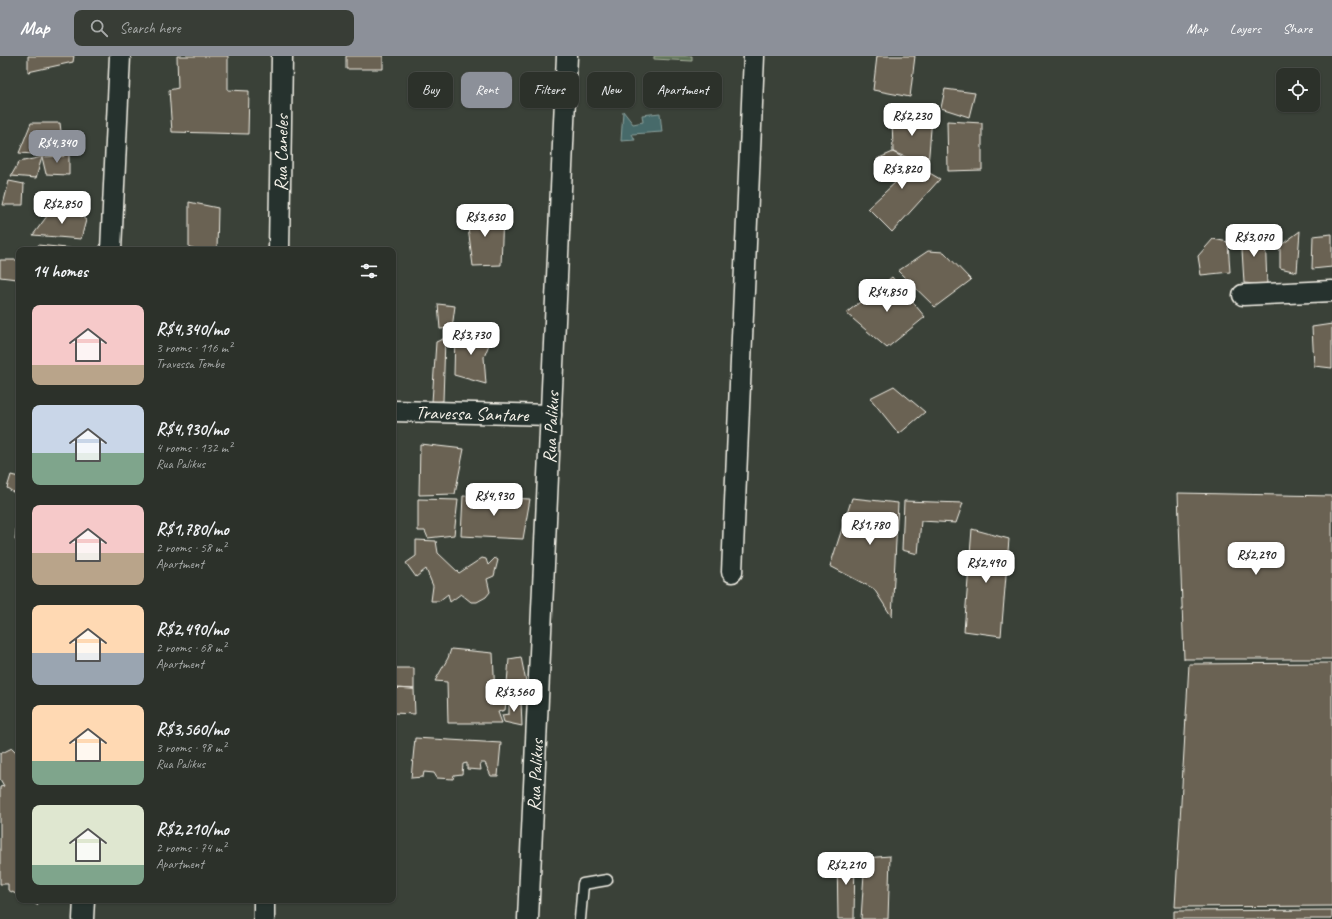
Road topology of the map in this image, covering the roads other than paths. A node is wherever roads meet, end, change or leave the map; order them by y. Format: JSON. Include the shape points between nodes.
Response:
{"nodes":[{"id":1,"x":120,"y":56,"type":"edge"},
{"id":2,"x":282,"y":56,"type":"edge"},
{"id":3,"x":567,"y":56,"type":"edge"},
{"id":4,"x":754,"y":56,"type":"edge"},
{"id":5,"x":111,"y":247,"type":"edge"},
{"id":6,"x":279,"y":247,"type":"edge"},
{"id":7,"x":1332,"y":291,"type":"edge"},
{"id":8,"x":1242,"y":294,"type":"dead end"},
{"id":9,"x":396,"y":411,"type":"edge"},
{"id":10,"x":552,"y":415,"type":"junction"},
{"id":11,"x":732,"y":572,"type":"dead end"},
{"id":12,"x":607,"y":880,"type":"dead end"},
{"id":13,"x":84,"y":903,"type":"edge"},
{"id":14,"x":264,"y":903,"type":"edge"},
{"id":15,"x":83,"y":919,"type":"edge"},
{"id":16,"x":264,"y":919,"type":"edge"},
{"id":17,"x":528,"y":919,"type":"edge"},
{"id":18,"x":580,"y":919,"type":"edge"}],
"edges":[{"from":1,"to":5,"type":"street"},
{"from":2,"to":6,"type":"street","name":"Rua Caneles"},
{"from":3,"to":10,"type":"street","name":"Rua Palikus"},
{"from":4,"to":11,"type":"street"},
{"from":7,"to":8,"type":"street"},
{"from":9,"to":10,"type":"street","name":"Travessa Santare"},
{"from":10,"to":17,"type":"street","name":"Rua Palikus"},
{"from":12,"to":18,"type":"lane","via":[[583,884]]},
{"from":13,"to":15,"type":"street"},
{"from":14,"to":16,"type":"street"}]}
